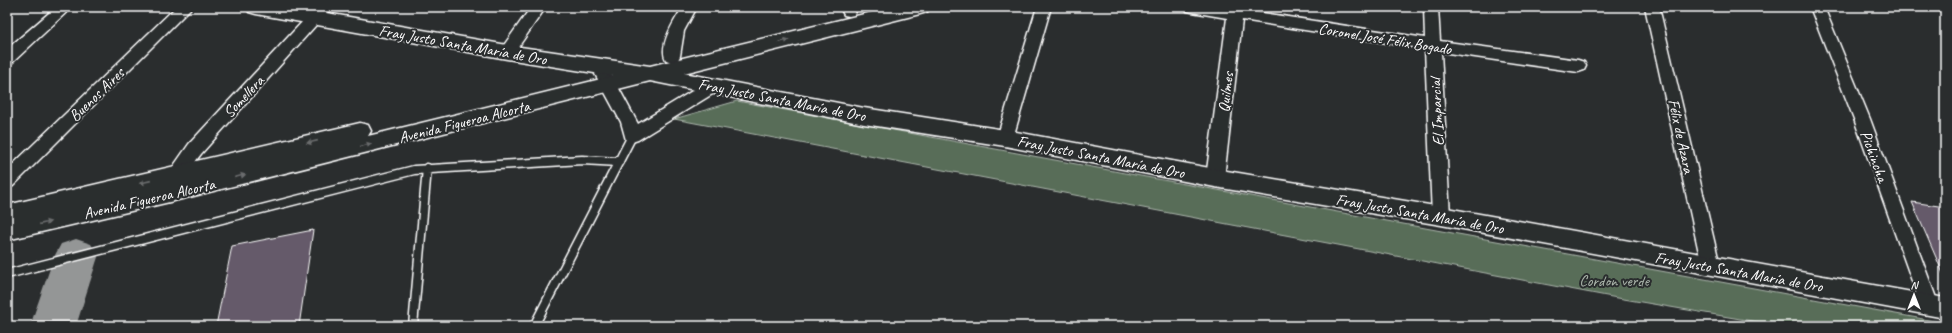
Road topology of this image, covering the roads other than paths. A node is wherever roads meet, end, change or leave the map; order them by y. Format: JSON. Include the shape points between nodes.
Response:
{"nodes":[{"id":1,"x":65,"y":7,"type":"edge"},
{"id":2,"x":185,"y":7,"type":"edge"},
{"id":3,"x":256,"y":7,"type":"edge"},
{"id":4,"x":539,"y":7,"type":"edge"},
{"id":5,"x":690,"y":7,"type":"edge"},
{"id":6,"x":920,"y":7,"type":"edge"},
{"id":7,"x":1044,"y":7,"type":"edge"},
{"id":8,"x":1192,"y":7,"type":"edge"},
{"id":9,"x":1431,"y":7,"type":"edge"},
{"id":10,"x":1652,"y":7,"type":"edge"},
{"id":11,"x":1816,"y":7,"type":"edge"},
{"id":12,"x":855,"y":8,"type":"edge"},
{"id":13,"x":1235,"y":11,"type":"edge"},
{"id":14,"x":320,"y":12,"type":"edge"},
{"id":15,"x":1432,"y":45,"type":"junction"},
{"id":16,"x":507,"y":52,"type":"junction"},
{"id":17,"x":672,"y":56,"type":"junction"},
{"id":18,"x":7,"y":58,"type":"edge"},
{"id":19,"x":1578,"y":66,"type":"dead end"},
{"id":20,"x":651,"y":74,"type":"junction"},
{"id":21,"x":611,"y":76,"type":"junction"},
{"id":22,"x":713,"y":86,"type":"junction"},
{"id":23,"x":632,"y":136,"type":"junction"},
{"id":24,"x":1005,"y":138,"type":"junction"},
{"id":25,"x":618,"y":162,"type":"junction"},
{"id":26,"x":427,"y":168,"type":"junction"},
{"id":27,"x":1214,"y":178,"type":"junction"},
{"id":28,"x":7,"y":181,"type":"edge"},
{"id":29,"x":176,"y":183,"type":"junction"},
{"id":30,"x":7,"y":214,"type":"edge"},
{"id":31,"x":1441,"y":216,"type":"junction"},
{"id":32,"x":7,"y":232,"type":"edge"},
{"id":33,"x":1711,"y":266,"type":"junction"},
{"id":34,"x":7,"y":274,"type":"edge"},
{"id":35,"x":1933,"y":317,"type":"edge"},
{"id":36,"x":413,"y":326,"type":"edge"},
{"id":37,"x":534,"y":326,"type":"edge"}],
"edges":[{"from":1,"to":18,"type":"street"},
{"from":2,"to":28,"type":"street","name":"Buenos Aires"},
{"from":3,"to":14,"type":"street","name":"Fray Justo Santa María de Oro"},
{"from":4,"to":16,"type":"street"},
{"from":5,"to":17,"type":"street","via":[[676,31]]},
{"from":20,"to":6,"type":"street","name":"Avenida Figueroa Alcorta","one_way":true},
{"from":7,"to":24,"type":"street"},
{"from":8,"to":13,"type":"street","name":"Coronel José Félix Bogado"},
{"from":9,"to":15,"type":"street","name":"El Imparcial"},
{"from":10,"to":33,"type":"street","name":"Félix de Azara"},
{"from":11,"to":35,"type":"street","name":"Pichincha","via":[[1862,119]]},
{"from":12,"to":17,"type":"street","name":"Avenida Figueroa Alcorta"},
{"from":13,"to":15,"type":"street","name":"Coronel José Félix Bogado"},
{"from":13,"to":27,"type":"street","name":"Quilmes"},
{"from":14,"to":16,"type":"street","name":"Fray Justo Santa María de Oro"},
{"from":14,"to":29,"type":"street","name":"Somellera","via":[[195,149]]},
{"from":15,"to":19,"type":"street","name":"Coronel José Félix Bogado"},
{"from":15,"to":31,"type":"street","name":"El Imparcial"},
{"from":16,"to":21,"type":"street","name":"Fray Justo Santa María de Oro"},
{"from":17,"to":21,"type":"street","name":"Avenida Figueroa Alcorta"},
{"from":20,"to":21,"type":"street","name":"Avenida Figueroa Alcorta"},
{"from":20,"to":22,"type":"street","name":"Fray Justo Santa María de Oro"},
{"from":21,"to":23,"type":"street","via":[[620,107],[629,121]]},
{"from":21,"to":29,"type":"street","name":"Avenida Figueroa Alcorta"},
{"from":22,"to":23,"type":"street"},
{"from":22,"to":24,"type":"street","name":"Fray Justo Santa María de Oro","via":[[864,116]]},
{"from":23,"to":25,"type":"lane"},
{"from":24,"to":27,"type":"street","name":"Fray Justo Santa María de Oro"},
{"from":25,"to":26,"type":"lane","via":[[582,160]]},
{"from":25,"to":37,"type":"lane"},
{"from":26,"to":34,"type":"lane"},
{"from":26,"to":36,"type":"lane"},
{"from":27,"to":31,"type":"street","name":"Fray Justo Santa María de Oro"},
{"from":29,"to":30,"type":"street","name":"Avenida Figueroa Alcorta","one_way":true},
{"from":32,"to":29,"type":"street","name":"Avenida Figueroa Alcorta","one_way":true},
{"from":31,"to":33,"type":"street","name":"Fray Justo Santa María de Oro"},
{"from":33,"to":35,"type":"street","name":"Fray Justo Santa María de Oro"}]}
